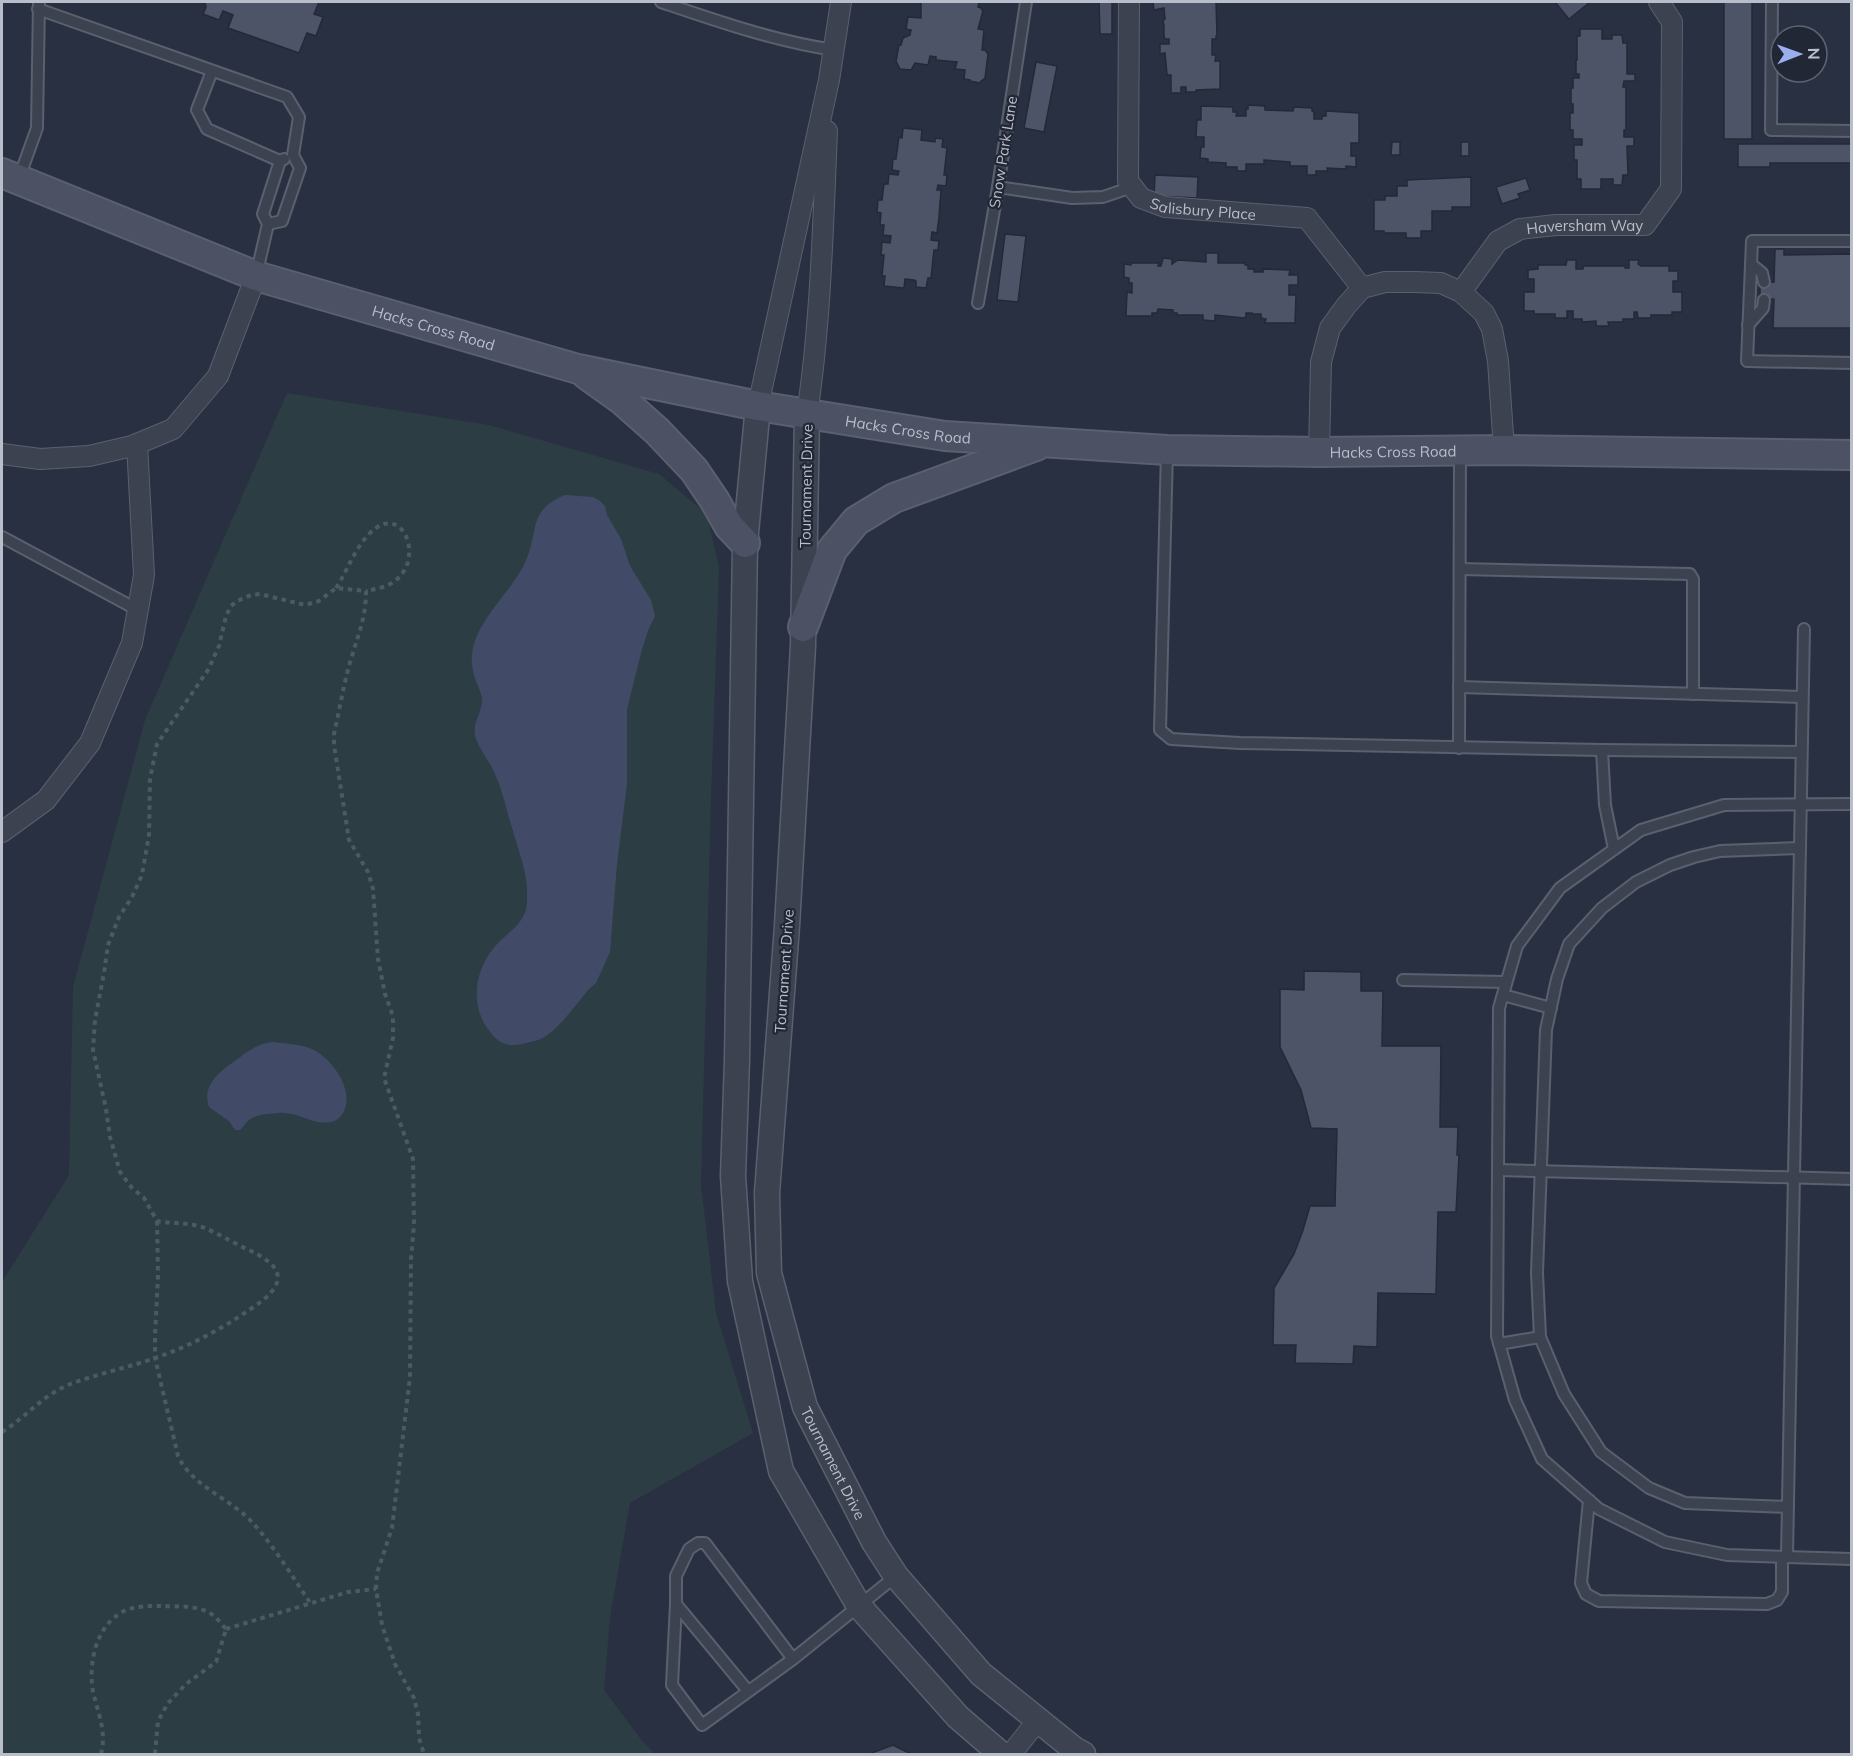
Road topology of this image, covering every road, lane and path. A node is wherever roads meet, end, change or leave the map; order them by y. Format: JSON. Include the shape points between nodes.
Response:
{"nodes":[{"id":1,"x":661,"y":2,"type":"edge"},
{"id":2,"x":841,"y":2,"type":"edge"},
{"id":3,"x":1026,"y":2,"type":"edge"},
{"id":4,"x":1129,"y":2,"type":"edge"},
{"id":5,"x":1659,"y":2,"type":"edge"},
{"id":6,"x":1772,"y":2,"type":"edge"},
{"id":7,"x":38,"y":5,"type":"edge"},
{"id":8,"x":834,"y":50,"type":"junction"},
{"id":9,"x":212,"y":71,"type":"junction"},
{"id":10,"x":829,"y":80,"type":"junction"},
{"id":11,"x":1851,"y":131,"type":"edge"},
{"id":12,"x":293,"y":156,"type":"junction"},
{"id":13,"x":280,"y":161,"type":"junction"},
{"id":14,"x":10,"y":176,"type":"edge"},
{"id":15,"x":998,"y":187,"type":"junction"},
{"id":16,"x":1132,"y":187,"type":"junction"},
{"id":17,"x":268,"y":224,"type":"junction"},
{"id":18,"x":1851,"y":242,"type":"edge"},
{"id":19,"x":1751,"y":264,"type":"junction"},
{"id":20,"x":256,"y":276,"type":"junction"},
{"id":21,"x":1764,"y":282,"type":"dead end"},
{"id":22,"x":1362,"y":288,"type":"junction"},
{"id":23,"x":1461,"y":292,"type":"junction"},
{"id":24,"x":1764,"y":300,"type":"dead end"},
{"id":25,"x":978,"y":303,"type":"dead end"},
{"id":26,"x":1749,"y":325,"type":"junction"},
{"id":27,"x":1851,"y":363,"type":"edge"},
{"id":28,"x":578,"y":369,"type":"junction"},
{"id":29,"x":758,"y":406,"type":"junction"},
{"id":30,"x":807,"y":414,"type":"junction"},
{"id":31,"x":1045,"y":443,"type":"junction"},
{"id":32,"x":137,"y":444,"type":"junction"},
{"id":33,"x":1167,"y":450,"type":"junction"},
{"id":34,"x":1503,"y":450,"type":"junction"},
{"id":35,"x":1460,"y":451,"type":"junction"},
{"id":36,"x":1319,"y":452,"type":"junction"},
{"id":37,"x":2,"y":454,"type":"edge"},
{"id":38,"x":1851,"y":455,"type":"edge"},
{"id":39,"x":2,"y":537,"type":"edge"},
{"id":40,"x":745,"y":543,"type":"junction"},
{"id":41,"x":1460,"y":569,"type":"junction"},
{"id":42,"x":336,"y":588,"type":"junction"},
{"id":43,"x":366,"y":591,"type":"junction"},
{"id":44,"x":138,"y":610,"type":"junction"},
{"id":45,"x":804,"y":627,"type":"junction"},
{"id":46,"x":1804,"y":629,"type":"dead end"},
{"id":47,"x":1460,"y":687,"type":"junction"},
{"id":48,"x":1693,"y":694,"type":"junction"},
{"id":49,"x":1802,"y":697,"type":"junction"},
{"id":50,"x":1459,"y":747,"type":"junction"},
{"id":51,"x":1602,"y":750,"type":"junction"},
{"id":52,"x":1801,"y":752,"type":"junction"},
{"id":53,"x":1801,"y":804,"type":"junction"},
{"id":54,"x":1851,"y":804,"type":"edge"},
{"id":55,"x":2,"y":832,"type":"edge"},
{"id":56,"x":1800,"y":848,"type":"junction"},
{"id":57,"x":1614,"y":849,"type":"junction"},
{"id":58,"x":1403,"y":980,"type":"dead end"},
{"id":59,"x":1506,"y":982,"type":"junction"},
{"id":60,"x":1503,"y":995,"type":"junction"},
{"id":61,"x":1551,"y":1008,"type":"junction"},
{"id":62,"x":1498,"y":1170,"type":"junction"},
{"id":63,"x":1540,"y":1171,"type":"junction"},
{"id":64,"x":1794,"y":1178,"type":"junction"},
{"id":65,"x":1851,"y":1179,"type":"edge"},
{"id":66,"x":157,"y":1221,"type":"junction"},
{"id":67,"x":1540,"y":1337,"type":"junction"},
{"id":68,"x":1499,"y":1344,"type":"junction"},
{"id":69,"x":155,"y":1358,"type":"junction"},
{"id":70,"x":2,"y":1432,"type":"edge"},
{"id":71,"x":1589,"y":1500,"type":"junction"},
{"id":72,"x":1788,"y":1507,"type":"junction"},
{"id":73,"x":1785,"y":1557,"type":"junction"},
{"id":74,"x":1851,"y":1559,"type":"edge"},
{"id":75,"x":896,"y":1576,"type":"junction"},
{"id":76,"x":376,"y":1589,"type":"junction"},
{"id":77,"x":311,"y":1604,"type":"junction"},
{"id":78,"x":676,"y":1604,"type":"junction"},
{"id":79,"x":859,"y":1606,"type":"junction"},
{"id":80,"x":226,"y":1629,"type":"junction"},
{"id":81,"x":793,"y":1659,"type":"junction"},
{"id":82,"x":748,"y":1691,"type":"junction"},
{"id":83,"x":1038,"y":1720,"type":"junction"},
{"id":84,"x":101,"y":1755,"type":"edge"},
{"id":85,"x":155,"y":1755,"type":"edge"},
{"id":86,"x":424,"y":1755,"type":"edge"},
{"id":87,"x":1001,"y":1755,"type":"edge"},
{"id":88,"x":1011,"y":1755,"type":"edge"},
{"id":89,"x":1083,"y":1755,"type":"edge"}],
"edges":[{"from":1,"to":8,"type":"lane","via":[[718,22]]},
{"from":2,"to":8,"type":"street","name":"Tournament Drive"},
{"from":3,"to":15,"type":"lane","name":"Snow Park Lane"},
{"from":4,"to":16,"type":"street","name":"Salisbury Place","via":[[1128,180]]},
{"from":5,"to":23,"type":"street","name":"Haversham Way","via":[[1672,22],[1671,189],[1645,225],[1520,229],[1498,241]]},
{"from":6,"to":11,"type":"lane","via":[[1771,130]]},
{"from":7,"to":9,"type":"lane"},
{"from":7,"to":14,"type":"lane","via":[[37,128]]},
{"from":8,"to":10,"type":"street","name":"Tournament Drive"},
{"from":9,"to":12,"type":"lane","via":[[288,97],[299,117]]},
{"from":9,"to":13,"type":"lane","via":[[197,110],[207,129]]},
{"from":10,"to":29,"type":"street","name":"Tournament Drive"},
{"from":10,"to":30,"type":"street","name":"Tournament Drive","via":[[813,378]]},
{"from":12,"to":13,"type":"lane"},
{"from":12,"to":17,"type":"lane","via":[[300,168],[282,221]]},
{"from":13,"to":17,"type":"lane","via":[[263,214]]},
{"from":14,"to":20,"type":"main road","name":"Hacks Cross Road"},
{"from":15,"to":16,"type":"lane","via":[[1072,198],[1103,197]]},
{"from":15,"to":25,"type":"lane","name":"Snow Park Lane"},
{"from":16,"to":22,"type":"street","name":"Salisbury Place","via":[[1140,198],[1165,207],[1307,218]]},
{"from":17,"to":20,"type":"lane"},
{"from":18,"to":19,"type":"lane","via":[[1752,241]]},
{"from":19,"to":21,"type":"lane","via":[[1762,273]]},
{"from":19,"to":26,"type":"lane"},
{"from":20,"to":28,"type":"main road","name":"Hacks Cross Road"},
{"from":20,"to":32,"type":"street","via":[[218,376],[173,429]]},
{"from":22,"to":23,"type":"street","via":[[1384,282],[1441,283]]},
{"from":22,"to":36,"type":"street","via":[[1330,328],[1321,362]]},
{"from":23,"to":34,"type":"street","via":[[1484,313],[1492,329],[1498,361]]},
{"from":24,"to":26,"type":"lane","via":[[1763,308]]},
{"from":26,"to":27,"type":"lane","via":[[1748,361]]},
{"from":28,"to":29,"type":"main road","name":"Hacks Cross Road"},
{"from":28,"to":40,"type":"main road","via":[[622,400],[694,470],[729,526]]},
{"from":29,"to":30,"type":"main road","name":"Hacks Cross Road"},
{"from":29,"to":40,"type":"street","name":"Tournament Drive"},
{"from":30,"to":31,"type":"main road","name":"Hacks Cross Road","via":[[945,436]]},
{"from":30,"to":45,"type":"street","name":"Tournament Drive"},
{"from":31,"to":33,"type":"main road","name":"Hacks Cross Road"},
{"from":31,"to":45,"type":"main road","via":[[894,498],[856,520],[832,550]]},
{"from":32,"to":37,"type":"street","via":[[88,456],[40,459]]},
{"from":32,"to":44,"type":"street","via":[[144,574]]},
{"from":33,"to":36,"type":"main road","name":"Hacks Cross Road"},
{"from":33,"to":50,"type":"lane","via":[[1160,730],[1171,739],[1182,740]]},
{"from":34,"to":35,"type":"main road","name":"Hacks Cross Road"},
{"from":34,"to":38,"type":"main road","name":"Hacks Cross Road"},
{"from":35,"to":36,"type":"main road","name":"Hacks Cross Road"},
{"from":35,"to":41,"type":"lane"},
{"from":39,"to":44,"type":"lane"},
{"from":40,"to":79,"type":"street","name":"Tournament Drive","via":[[733,1176],[740,1281],[781,1471]]},
{"from":41,"to":47,"type":"lane"},
{"from":41,"to":48,"type":"lane","via":[[1690,574]]},
{"from":42,"to":43,"type":"path"},
{"from":42,"to":43,"type":"path","via":[[354,553],[371,532],[386,524],[398,525],[410,546],[409,564],[390,584]]},
{"from":42,"to":66,"type":"path","via":[[319,601],[304,605],[260,594],[231,606],[208,670],[157,744],[142,875],[108,945],[93,1050],[120,1172],[144,1198]]},
{"from":43,"to":76,"type":"path","via":[[362,628],[351,656],[334,745],[349,840],[373,889],[378,959],[394,1029],[384,1078],[413,1159],[414,1224],[410,1377],[392,1528]]},
{"from":44,"to":55,"type":"street","via":[[132,644],[90,742],[46,800]]},
{"from":45,"to":75,"type":"street","name":"Tournament Drive","via":[[767,1193],[769,1273],[805,1407],[874,1542]]},
{"from":46,"to":49,"type":"lane"},
{"from":47,"to":48,"type":"lane"},
{"from":47,"to":50,"type":"lane"},
{"from":48,"to":49,"type":"lane"},
{"from":49,"to":52,"type":"lane"},
{"from":50,"to":51,"type":"lane"},
{"from":51,"to":52,"type":"lane"},
{"from":51,"to":57,"type":"lane","via":[[1605,805]]},
{"from":52,"to":53,"type":"lane"},
{"from":53,"to":54,"type":"lane"},
{"from":53,"to":56,"type":"lane"},
{"from":53,"to":57,"type":"lane","via":[[1724,805],[1641,830]]},
{"from":56,"to":61,"type":"lane","via":[[1720,851],[1670,865],[1636,882],[1602,908],[1569,944]]},
{"from":56,"to":64,"type":"lane"},
{"from":57,"to":59,"type":"lane","via":[[1560,888],[1517,946]]},
{"from":58,"to":59,"type":"lane"},
{"from":59,"to":60,"type":"lane"},
{"from":60,"to":61,"type":"lane"},
{"from":60,"to":62,"type":"lane","via":[[1499,1008]]},
{"from":61,"to":63,"type":"lane","via":[[1546,1030]]},
{"from":62,"to":63,"type":"lane"},
{"from":62,"to":68,"type":"lane"},
{"from":63,"to":64,"type":"lane"},
{"from":63,"to":67,"type":"lane"},
{"from":64,"to":65,"type":"lane"},
{"from":64,"to":72,"type":"lane"},
{"from":66,"to":69,"type":"path"},
{"from":66,"to":69,"type":"path","via":[[203,1227],[260,1255],[278,1273],[278,1284],[260,1304],[228,1326]]},
{"from":67,"to":68,"type":"lane"},
{"from":67,"to":72,"type":"lane","via":[[1564,1394],[1601,1452],[1649,1488],[1685,1503]]},
{"from":68,"to":71,"type":"lane","via":[[1515,1400],[1542,1459]]},
{"from":69,"to":70,"type":"path","via":[[61,1389]]},
{"from":69,"to":77,"type":"path","via":[[181,1463],[250,1520]]},
{"from":71,"to":73,"type":"lane","via":[[1599,1509],[1665,1542],[1727,1555]]},
{"from":71,"to":73,"type":"lane","via":[[1581,1582],[1586,1594],[1599,1601],[1767,1604],[1777,1600],[1782,1592]]},
{"from":72,"to":73,"type":"lane"},
{"from":73,"to":74,"type":"lane"},
{"from":75,"to":79,"type":"lane"},
{"from":75,"to":83,"type":"street","name":"Tournament Drive","via":[[981,1674]]},
{"from":76,"to":77,"type":"path","via":[[348,1592]]},
{"from":76,"to":86,"type":"path","via":[[382,1625],[395,1664],[414,1698]]},
{"from":77,"to":80,"type":"path"},
{"from":78,"to":81,"type":"lane","via":[[675,1576],[689,1549],[705,1543]]},
{"from":78,"to":82,"type":"lane"},
{"from":78,"to":82,"type":"lane","via":[[672,1685],[702,1725]]},
{"from":79,"to":81,"type":"lane"},
{"from":79,"to":87,"type":"street","name":"Tournament Drive","via":[[958,1717]]},
{"from":80,"to":84,"type":"path","via":[[213,1615],[196,1608],[142,1607],[124,1611],[113,1619],[102,1633],[93,1662],[93,1691],[104,1735]]},
{"from":80,"to":85,"type":"path","via":[[216,1662],[168,1703],[159,1721]]},
{"from":81,"to":82,"type":"lane"},
{"from":83,"to":88,"type":"street"},
{"from":83,"to":89,"type":"street","name":"Tournament Drive"}]}
